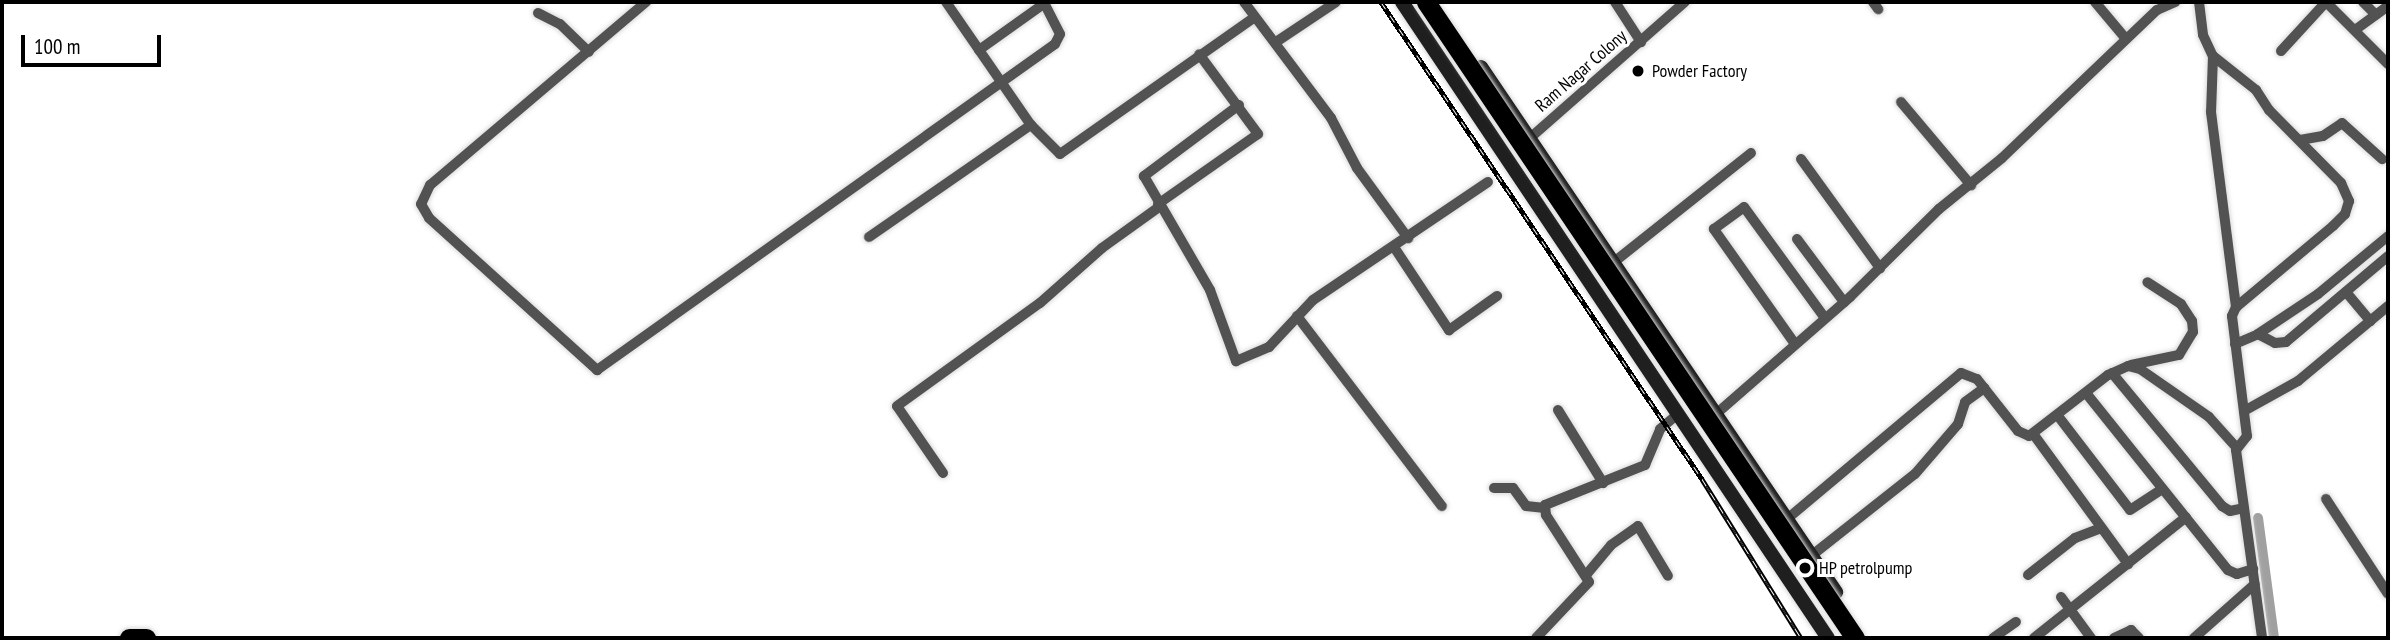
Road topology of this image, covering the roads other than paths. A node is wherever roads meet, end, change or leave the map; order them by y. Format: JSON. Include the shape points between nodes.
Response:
{"nodes":[{"id":1,"x":646,"y":2,"type":"edge"},
{"id":2,"x":946,"y":2,"type":"edge"},
{"id":3,"x":1244,"y":2,"type":"edge"},
{"id":4,"x":1336,"y":2,"type":"edge"},
{"id":5,"x":1402,"y":2,"type":"edge"},
{"id":6,"x":1412,"y":2,"type":"edge"},
{"id":7,"x":1426,"y":2,"type":"edge"},
{"id":8,"x":1437,"y":2,"type":"edge"},
{"id":9,"x":1615,"y":2,"type":"edge"},
{"id":10,"x":1685,"y":2,"type":"edge"},
{"id":11,"x":2095,"y":2,"type":"edge"},
{"id":12,"x":2199,"y":2,"type":"edge"},
{"id":13,"x":2326,"y":2,"type":"edge"},
{"id":14,"x":2364,"y":2,"type":"edge"},
{"id":15,"x":1045,"y":3,"type":"edge"},
{"id":16,"x":2168,"y":3,"type":"edge"},
{"id":17,"x":2388,"y":6,"type":"edge"},
{"id":18,"x":538,"y":13,"type":"dead end"},
{"id":19,"x":2376,"y":15,"type":"junction"},
{"id":20,"x":1255,"y":16,"type":"junction"},
{"id":21,"x":2355,"y":30,"type":"junction"},
{"id":22,"x":2126,"y":39,"type":"junction"},
{"id":23,"x":1276,"y":42,"type":"junction"},
{"id":24,"x":1641,"y":42,"type":"junction"},
{"id":25,"x":979,"y":50,"type":"junction"},
{"id":26,"x":2280,"y":51,"type":"dead end"},
{"id":27,"x":589,"y":52,"type":"junction"},
{"id":28,"x":1199,"y":54,"type":"junction"},
{"id":29,"x":2213,"y":56,"type":"junction"},
{"id":30,"x":2388,"y":64,"type":"edge"},
{"id":31,"x":1000,"y":81,"type":"junction"},
{"id":32,"x":1901,"y":102,"type":"dead end"},
{"id":33,"x":1239,"y":105,"type":"junction"},
{"id":34,"x":1031,"y":125,"type":"junction"},
{"id":35,"x":1530,"y":138,"type":"junction"},
{"id":36,"x":2300,"y":140,"type":"junction"},
{"id":37,"x":1751,"y":153,"type":"dead end"},
{"id":38,"x":1801,"y":159,"type":"dead end"},
{"id":39,"x":2382,"y":159,"type":"dead end"},
{"id":40,"x":1488,"y":182,"type":"dead end"},
{"id":41,"x":1561,"y":184,"type":"junction"},
{"id":42,"x":1971,"y":185,"type":"junction"},
{"id":43,"x":1533,"y":200,"type":"junction"},
{"id":44,"x":1158,"y":206,"type":"junction"},
{"id":45,"x":2388,"y":236,"type":"edge"},
{"id":46,"x":869,"y":237,"type":"dead end"},
{"id":47,"x":1408,"y":238,"type":"junction"},
{"id":48,"x":1797,"y":239,"type":"dead end"},
{"id":49,"x":1394,"y":247,"type":"junction"},
{"id":50,"x":2388,"y":256,"type":"edge"},
{"id":51,"x":1614,"y":262,"type":"junction"},
{"id":52,"x":1880,"y":268,"type":"junction"},
{"id":53,"x":2147,"y":282,"type":"dead end"},
{"id":54,"x":2346,"y":292,"type":"junction"},
{"id":55,"x":1497,"y":296,"type":"dead end"},
{"id":56,"x":1844,"y":302,"type":"junction"},
{"id":57,"x":2388,"y":306,"type":"edge"},
{"id":58,"x":2236,"y":307,"type":"junction"},
{"id":59,"x":1297,"y":316,"type":"junction"},
{"id":60,"x":1825,"y":318,"type":"junction"},
{"id":61,"x":2370,"y":321,"type":"junction"},
{"id":62,"x":2258,"y":334,"type":"junction"},
{"id":63,"x":1795,"y":344,"type":"junction"},
{"id":64,"x":2235,"y":344,"type":"junction"},
{"id":65,"x":2128,"y":366,"type":"junction"},
{"id":66,"x":2112,"y":373,"type":"junction"},
{"id":67,"x":1984,"y":388,"type":"junction"},
{"id":68,"x":2085,"y":393,"type":"junction"},
{"id":69,"x":1558,"y":410,"type":"dead end"},
{"id":70,"x":2244,"y":411,"type":"junction"},
{"id":71,"x":1678,"y":414,"type":"junction"},
{"id":72,"x":1716,"y":414,"type":"junction"},
{"id":73,"x":2058,"y":416,"type":"junction"},
{"id":74,"x":2034,"y":435,"type":"junction"},
{"id":75,"x":2240,"y":444,"type":"junction"},
{"id":76,"x":943,"y":473,"type":"dead end"},
{"id":77,"x":1603,"y":483,"type":"junction"},
{"id":78,"x":1494,"y":488,"type":"dead end"},
{"id":79,"x":2162,"y":489,"type":"junction"},
{"id":80,"x":2326,"y":499,"type":"dead end"},
{"id":81,"x":1443,"y":506,"type":"dead end"},
{"id":82,"x":1545,"y":508,"type":"junction"},
{"id":83,"x":2244,"y":508,"type":"junction"},
{"id":84,"x":2186,"y":517,"type":"junction"},
{"id":85,"x":1787,"y":519,"type":"junction"},
{"id":86,"x":2101,"y":528,"type":"junction"},
{"id":87,"x":1815,"y":561,"type":"junction"},
{"id":88,"x":2128,"y":564,"type":"junction"},
{"id":89,"x":2253,"y":569,"type":"junction"},
{"id":90,"x":1586,"y":575,"type":"junction"},
{"id":91,"x":2028,"y":575,"type":"dead end"},
{"id":92,"x":1668,"y":576,"type":"dead end"},
{"id":93,"x":2255,"y":584,"type":"junction"},
{"id":94,"x":1793,"y":585,"type":"junction"},
{"id":95,"x":2388,"y":594,"type":"edge"},
{"id":96,"x":2061,"y":597,"type":"dead end"},
{"id":97,"x":2068,"y":611,"type":"junction"},
{"id":98,"x":2016,"y":622,"type":"dead end"},
{"id":99,"x":129,"y":638,"type":"edge"},
{"id":100,"x":146,"y":638,"type":"edge"},
{"id":101,"x":1536,"y":638,"type":"edge"},
{"id":102,"x":1828,"y":638,"type":"edge"},
{"id":103,"x":1839,"y":638,"type":"edge"},
{"id":104,"x":1855,"y":638,"type":"edge"},
{"id":105,"x":1866,"y":638,"type":"edge"},
{"id":106,"x":1993,"y":638,"type":"edge"},
{"id":107,"x":2034,"y":638,"type":"edge"},
{"id":108,"x":2091,"y":638,"type":"edge"},
{"id":109,"x":2113,"y":638,"type":"edge"},
{"id":110,"x":2139,"y":638,"type":"edge"},
{"id":111,"x":2194,"y":638,"type":"edge"},
{"id":112,"x":2262,"y":638,"type":"edge"}],
"edges":[{"from":1,"to":27,"type":"street"},
{"from":2,"to":25,"type":"street"},
{"from":3,"to":20,"type":"street"},
{"from":4,"to":23,"type":"street"},
{"from":5,"to":43,"type":"street"},
{"from":6,"to":103,"type":"highway"},
{"from":7,"to":104,"type":"highway","bridge":true},
{"from":8,"to":35,"type":"street"},
{"from":9,"to":24,"type":"street"},
{"from":10,"to":24,"type":"street","name":"Ram Nagar Colony"},
{"from":11,"to":22,"type":"street"},
{"from":12,"to":29,"type":"street","via":[[2203,35]]},
{"from":13,"to":21,"type":"street"},
{"from":13,"to":26,"type":"street"},
{"from":14,"to":19,"type":"street"},
{"from":15,"to":25,"type":"street"},
{"from":15,"to":31,"type":"street","via":[[1060,34],[1058,40]]},
{"from":16,"to":22,"type":"street"},
{"from":17,"to":19,"type":"street"},
{"from":18,"to":27,"type":"street","via":[[561,24]]},
{"from":19,"to":21,"type":"street"},
{"from":20,"to":23,"type":"street"},
{"from":20,"to":28,"type":"street"},
{"from":21,"to":30,"type":"street"},
{"from":22,"to":42,"type":"street"},
{"from":23,"to":47,"type":"street"},
{"from":24,"to":35,"type":"street","name":"Ram Nagar Colony"},
{"from":25,"to":31,"type":"street"},
{"from":27,"to":31,"type":"street","via":[[430,185],[421,204],[429,218],[597,370]]},
{"from":28,"to":33,"type":"street"},
{"from":28,"to":34,"type":"street","via":[[1068,152],[1053,151]]},
{"from":29,"to":36,"type":"street","via":[[2256,90]]},
{"from":29,"to":58,"type":"street","via":[[2211,112]]},
{"from":31,"to":34,"type":"street"},
{"from":32,"to":42,"type":"street"},
{"from":33,"to":44,"type":"street","via":[[1145,172]]},
{"from":33,"to":44,"type":"street","via":[[1257,135]]},
{"from":34,"to":46,"type":"street"},
{"from":35,"to":41,"type":"street"},
{"from":36,"to":39,"type":"street","via":[[2323,136],[2346,124]]},
{"from":36,"to":58,"type":"street","via":[[2341,183],[2348,195],[2347,209]]},
{"from":37,"to":51,"type":"street"},
{"from":38,"to":52,"type":"street"},
{"from":40,"to":47,"type":"street"},
{"from":41,"to":43,"type":"street"},
{"from":41,"to":51,"type":"street"},
{"from":42,"to":52,"type":"street"},
{"from":43,"to":71,"type":"street"},
{"from":44,"to":59,"type":"street","via":[[1210,290],[1234,360],[1258,355]]},
{"from":44,"to":76,"type":"street","via":[[1047,298],[898,404],[897,411]]},
{"from":45,"to":62,"type":"street","via":[[2318,294]]},
{"from":47,"to":49,"type":"street"},
{"from":48,"to":56,"type":"street"},
{"from":49,"to":55,"type":"street","via":[[1449,330]]},
{"from":49,"to":59,"type":"street","via":[[1329,288]]},
{"from":50,"to":54,"type":"street"},
{"from":51,"to":72,"type":"street"},
{"from":52,"to":56,"type":"street"},
{"from":53,"to":65,"type":"street","via":[[2181,304],[2193,332],[2179,355]]},
{"from":54,"to":61,"type":"street"},
{"from":54,"to":62,"type":"street","via":[[2286,342],[2275,343]]},
{"from":56,"to":60,"type":"street"},
{"from":57,"to":61,"type":"street"},
{"from":58,"to":64,"type":"street","via":[[2232,316]]},
{"from":59,"to":81,"type":"street"},
{"from":60,"to":63,"type":"street"},
{"from":60,"to":63,"type":"street","via":[[1744,207],[1714,229]]},
{"from":61,"to":70,"type":"street","via":[[2298,381]]},
{"from":62,"to":64,"type":"street"},
{"from":63,"to":72,"type":"street"},
{"from":64,"to":70,"type":"street"},
{"from":65,"to":66,"type":"street"},
{"from":65,"to":75,"type":"street","via":[[2155,377]]},
{"from":66,"to":68,"type":"street"},
{"from":66,"to":83,"type":"street","via":[[2222,506],[2230,511]]},
{"from":67,"to":74,"type":"street","via":[[2018,430]]},
{"from":67,"to":85,"type":"street","via":[[1966,372],[1955,377]]},
{"from":67,"to":87,"type":"street","via":[[1965,402],[1958,424],[1915,474]]},
{"from":68,"to":73,"type":"street"},
{"from":68,"to":79,"type":"street"},
{"from":69,"to":77,"type":"street"},
{"from":70,"to":75,"type":"street"},
{"from":71,"to":77,"type":"street","via":[[1660,429],[1649,461]]},
{"from":71,"to":94,"type":"street"},
{"from":72,"to":85,"type":"street"},
{"from":73,"to":74,"type":"street"},
{"from":73,"to":79,"type":"street","via":[[2130,510]]},
{"from":74,"to":86,"type":"street"},
{"from":75,"to":83,"type":"street"},
{"from":77,"to":82,"type":"street"},
{"from":78,"to":82,"type":"street","via":[[1513,488],[1526,506]]},
{"from":79,"to":84,"type":"street"},
{"from":80,"to":95,"type":"street"},
{"from":82,"to":90,"type":"street"},
{"from":83,"to":89,"type":"street"},
{"from":84,"to":88,"type":"street"},
{"from":84,"to":89,"type":"street","via":[[2233,573]]},
{"from":85,"to":87,"type":"street"},
{"from":86,"to":88,"type":"street"},
{"from":86,"to":91,"type":"street","via":[[2076,538]]},
{"from":87,"to":94,"type":"street"},
{"from":87,"to":105,"type":"street"},
{"from":88,"to":97,"type":"street"},
{"from":89,"to":93,"type":"street"},
{"from":90,"to":92,"type":"street","via":[[1611,545],[1638,526]]},
{"from":90,"to":101,"type":"street","via":[[1588,583]]},
{"from":93,"to":111,"type":"street"},
{"from":93,"to":112,"type":"street"},
{"from":94,"to":102,"type":"street"},
{"from":96,"to":97,"type":"street"},
{"from":97,"to":107,"type":"street"},
{"from":97,"to":108,"type":"street"},
{"from":98,"to":106,"type":"street"},
{"from":99,"to":100,"type":"highway"},
{"from":109,"to":110,"type":"street","via":[[2131,630]]}]}
